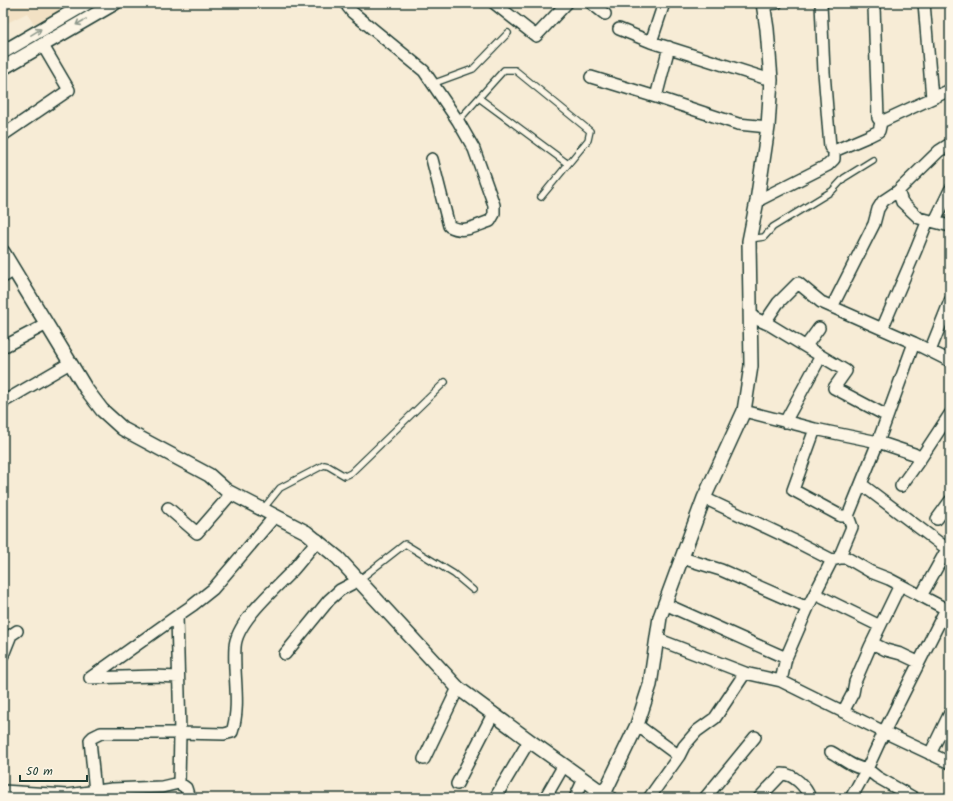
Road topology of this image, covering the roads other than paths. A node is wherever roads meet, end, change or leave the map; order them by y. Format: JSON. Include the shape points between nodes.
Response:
{"nodes":[{"id":1,"x":87,"y":3,"type":"edge"},
{"id":2,"x":114,"y":3,"type":"edge"},
{"id":3,"x":347,"y":3,"type":"edge"},
{"id":4,"x":494,"y":3,"type":"edge"},
{"id":5,"x":567,"y":3,"type":"edge"},
{"id":6,"x":591,"y":3,"type":"edge"},
{"id":7,"x":664,"y":3,"type":"edge"},
{"id":8,"x":763,"y":3,"type":"edge"},
{"id":9,"x":777,"y":3,"type":"edge"},
{"id":10,"x":821,"y":3,"type":"edge"},
{"id":11,"x":872,"y":3,"type":"edge"},
{"id":12,"x":924,"y":3,"type":"edge"},
{"id":13,"x":505,"y":7,"type":"edge"},
{"id":14,"x":604,"y":14,"type":"dead end"},
{"id":15,"x":619,"y":29,"type":"dead end"},
{"id":16,"x":508,"y":33,"type":"dead end"},
{"id":17,"x":652,"y":42,"type":"junction"},
{"id":18,"x":42,"y":44,"type":"junction"},
{"id":19,"x":669,"y":47,"type":"junction"},
{"id":20,"x":3,"y":52,"type":"edge"},
{"id":21,"x":3,"y":68,"type":"edge"},
{"id":22,"x":591,"y":77,"type":"dead end"},
{"id":23,"x":771,"y":80,"type":"junction"},
{"id":24,"x":432,"y":84,"type":"junction"},
{"id":25,"x":950,"y":90,"type":"edge"},
{"id":26,"x":656,"y":96,"type":"junction"},
{"id":27,"x":479,"y":98,"type":"junction"},
{"id":28,"x":932,"y":98,"type":"junction"},
{"id":29,"x":458,"y":121,"type":"junction"},
{"id":30,"x":881,"y":122,"type":"junction"},
{"id":31,"x":768,"y":127,"type":"junction"},
{"id":32,"x":3,"y":135,"type":"edge"},
{"id":33,"x":950,"y":144,"type":"edge"},
{"id":34,"x":834,"y":151,"type":"junction"},
{"id":35,"x":432,"y":159,"type":"dead end"},
{"id":36,"x":873,"y":160,"type":"dead end"},
{"id":37,"x":568,"y":164,"type":"junction"},
{"id":38,"x":950,"y":190,"type":"edge"},
{"id":39,"x":898,"y":191,"type":"junction"},
{"id":40,"x":541,"y":197,"type":"dead end"},
{"id":41,"x":757,"y":201,"type":"junction"},
{"id":42,"x":931,"y":221,"type":"junction"},
{"id":43,"x":950,"y":226,"type":"edge"},
{"id":44,"x":750,"y":239,"type":"junction"},
{"id":45,"x":3,"y":252,"type":"edge"},
{"id":46,"x":9,"y":274,"type":"edge"},
{"id":47,"x":950,"y":301,"type":"edge"},
{"id":48,"x":832,"y":307,"type":"junction"},
{"id":49,"x":750,"y":316,"type":"junction"},
{"id":50,"x":764,"y":322,"type":"junction"},
{"id":51,"x":46,"y":324,"type":"junction"},
{"id":52,"x":819,"y":328,"type":"dead end"},
{"id":53,"x":882,"y":329,"type":"junction"},
{"id":54,"x":914,"y":343,"type":"junction"},
{"id":55,"x":806,"y":346,"type":"junction"},
{"id":56,"x":3,"y":347,"type":"edge"},
{"id":57,"x":930,"y":351,"type":"junction"},
{"id":58,"x":820,"y":356,"type":"junction"},
{"id":59,"x":950,"y":361,"type":"edge"},
{"id":60,"x":70,"y":362,"type":"junction"},
{"id":61,"x":445,"y":382,"type":"dead end"},
{"id":62,"x":3,"y":402,"type":"edge"},
{"id":63,"x":744,"y":412,"type":"junction"},
{"id":64,"x":950,"y":414,"type":"edge"},
{"id":65,"x":887,"y":416,"type":"junction"},
{"id":66,"x":785,"y":422,"type":"junction"},
{"id":67,"x":815,"y":429,"type":"junction"},
{"id":68,"x":878,"y":442,"type":"junction"},
{"id":69,"x":921,"y":458,"type":"junction"},
{"id":70,"x":860,"y":484,"type":"junction"},
{"id":71,"x":901,"y":486,"type":"dead end"},
{"id":72,"x":231,"y":494,"type":"junction"},
{"id":73,"x":704,"y":498,"type":"junction"},
{"id":74,"x":950,"y":501,"type":"edge"},
{"id":75,"x":168,"y":508,"type":"dead end"},
{"id":76,"x":263,"y":510,"type":"junction"},
{"id":77,"x":275,"y":516,"type":"junction"},
{"id":78,"x":848,"y":516,"type":"junction"},
{"id":79,"x":936,"y":519,"type":"dead end"},
{"id":80,"x":318,"y":540,"type":"junction"},
{"id":81,"x":949,"y":547,"type":"edge"},
{"id":82,"x":682,"y":558,"type":"junction"},
{"id":83,"x":836,"y":559,"type":"junction"},
{"id":84,"x":359,"y":580,"type":"junction"},
{"id":85,"x":900,"y":585,"type":"junction"},
{"id":86,"x":473,"y":590,"type":"dead end"},
{"id":87,"x":815,"y":594,"type":"junction"},
{"id":88,"x":921,"y":596,"type":"junction"},
{"id":89,"x":665,"y":604,"type":"junction"},
{"id":90,"x":809,"y":605,"type":"junction"},
{"id":91,"x":949,"y":606,"type":"edge"},
{"id":92,"x":177,"y":616,"type":"junction"},
{"id":93,"x":880,"y":626,"type":"junction"},
{"id":94,"x":17,"y":631,"type":"dead end"},
{"id":95,"x":657,"y":639,"type":"junction"},
{"id":96,"x":872,"y":643,"type":"junction"},
{"id":97,"x":285,"y":654,"type":"dead end"},
{"id":98,"x":3,"y":655,"type":"edge"},
{"id":99,"x":786,"y":658,"type":"junction"},
{"id":100,"x":918,"y":662,"type":"junction"},
{"id":101,"x":745,"y":673,"type":"junction"},
{"id":102,"x":178,"y":677,"type":"junction"},
{"id":103,"x":781,"y":681,"type":"junction"},
{"id":104,"x":458,"y":688,"type":"junction"},
{"id":105,"x":843,"y":712,"type":"junction"},
{"id":106,"x":950,"y":713,"type":"edge"},
{"id":107,"x":493,"y":714,"type":"junction"},
{"id":108,"x":637,"y":725,"type":"junction"},
{"id":109,"x":884,"y":732,"type":"junction"},
{"id":110,"x":180,"y":733,"type":"junction"},
{"id":111,"x":755,"y":737,"type":"dead end"},
{"id":112,"x":529,"y":741,"type":"junction"},
{"id":113,"x":832,"y":752,"type":"dead end"},
{"id":114,"x":930,"y":754,"type":"junction"},
{"id":115,"x":679,"y":756,"type":"junction"},
{"id":116,"x":424,"y":759,"type":"dead end"},
{"id":117,"x":950,"y":763,"type":"edge"},
{"id":118,"x":564,"y":765,"type":"junction"},
{"id":119,"x":867,"y":769,"type":"junction"},
{"id":120,"x":584,"y":779,"type":"junction"},
{"id":121,"x":179,"y":783,"type":"junction"},
{"id":122,"x":457,"y":784,"type":"dead end"},
{"id":123,"x":106,"y":790,"type":"junction"},
{"id":124,"x":3,"y":791,"type":"edge"},
{"id":125,"x":145,"y":793,"type":"edge"},
{"id":126,"x":898,"y":794,"type":"edge"},
{"id":127,"x":93,"y":795,"type":"edge"},
{"id":128,"x":45,"y":796,"type":"edge"},
{"id":129,"x":605,"y":796,"type":"edge"},
{"id":130,"x":116,"y":798,"type":"edge"},
{"id":131,"x":189,"y":798,"type":"edge"},
{"id":132,"x":495,"y":798,"type":"edge"},
{"id":133,"x":545,"y":798,"type":"edge"},
{"id":134,"x":575,"y":798,"type":"edge"},
{"id":135,"x":649,"y":798,"type":"edge"},
{"id":136,"x":705,"y":798,"type":"edge"},
{"id":137,"x":759,"y":798,"type":"edge"},
{"id":138,"x":810,"y":798,"type":"edge"},
{"id":139,"x":851,"y":798,"type":"edge"},
{"id":140,"x":914,"y":798,"type":"edge"}],
"edges":[{"from":20,"to":1,"type":"street","one_way":true},
{"from":2,"to":18,"type":"street","one_way":true},
{"from":3,"to":24,"type":"street","via":[[352,12],[424,71]]},
{"from":4,"to":13,"type":"street"},
{"from":5,"to":13,"type":"street","via":[[536,36]]},
{"from":6,"to":14,"type":"street"},
{"from":7,"to":17,"type":"street"},
{"from":8,"to":9,"type":"street"},
{"from":8,"to":23,"type":"street","via":[[768,29]]},
{"from":10,"to":34,"type":"street","via":[[830,147]]},
{"from":11,"to":30,"type":"street","via":[[878,118]]},
{"from":12,"to":28,"type":"street"},
{"from":15,"to":17,"type":"street"},
{"from":16,"to":24,"type":"lane","via":[[473,69]]},
{"from":17,"to":19,"type":"street"},
{"from":18,"to":21,"type":"street"},
{"from":18,"to":32,"type":"street","via":[[69,90]]},
{"from":19,"to":23,"type":"street"},
{"from":19,"to":26,"type":"street"},
{"from":22,"to":26,"type":"street"},
{"from":23,"to":31,"type":"street"},
{"from":24,"to":29,"type":"street"},
{"from":25,"to":28,"type":"street"},
{"from":26,"to":31,"type":"street","via":[[738,124]]},
{"from":27,"to":29,"type":"lane"},
{"from":27,"to":37,"type":"lane"},
{"from":27,"to":37,"type":"lane","via":[[504,70],[514,70],[590,132],[588,140]]},
{"from":28,"to":30,"type":"street"},
{"from":29,"to":35,"type":"street","via":[[474,149],[494,205],[494,214],[490,221],[462,231],[449,226]]},
{"from":30,"to":34,"type":"street","via":[[879,130]]},
{"from":31,"to":41,"type":"street"},
{"from":33,"to":39,"type":"street","via":[[939,151]]},
{"from":34,"to":41,"type":"street","via":[[834,159],[828,165]]},
{"from":36,"to":44,"type":"lane","via":[[844,178],[832,192],[773,227],[764,237]]},
{"from":37,"to":40,"type":"lane"},
{"from":38,"to":42,"type":"street"},
{"from":39,"to":42,"type":"street","via":[[902,202],[919,218]]},
{"from":39,"to":48,"type":"street","via":[[883,201],[878,208],[874,224]]},
{"from":41,"to":44,"type":"street"},
{"from":42,"to":43,"type":"street"},
{"from":42,"to":53,"type":"street"},
{"from":44,"to":49,"type":"street"},
{"from":45,"to":46,"type":"street"},
{"from":46,"to":51,"type":"street"},
{"from":47,"to":57,"type":"street"},
{"from":48,"to":50,"type":"street","via":[[821,302],[798,283]]},
{"from":48,"to":53,"type":"street"},
{"from":49,"to":50,"type":"street"},
{"from":49,"to":63,"type":"street","via":[[751,366]]},
{"from":50,"to":55,"type":"street"},
{"from":51,"to":56,"type":"street"},
{"from":51,"to":60,"type":"street"},
{"from":52,"to":55,"type":"street"},
{"from":53,"to":54,"type":"street"},
{"from":54,"to":57,"type":"street"},
{"from":54,"to":65,"type":"street"},
{"from":55,"to":58,"type":"street"},
{"from":57,"to":59,"type":"street"},
{"from":58,"to":65,"type":"street","via":[[846,371],[834,388]]},
{"from":58,"to":66,"type":"street"},
{"from":60,"to":62,"type":"street"},
{"from":60,"to":72,"type":"street","via":[[102,410],[123,428],[209,475]]},
{"from":61,"to":76,"type":"lane","via":[[351,473],[345,476],[324,465],[280,488]]},
{"from":63,"to":66,"type":"street"},
{"from":63,"to":73,"type":"street"},
{"from":64,"to":69,"type":"street"},
{"from":65,"to":68,"type":"street"},
{"from":66,"to":67,"type":"street"},
{"from":67,"to":68,"type":"street"},
{"from":67,"to":78,"type":"street","via":[[794,490],[841,516]]},
{"from":68,"to":69,"type":"street"},
{"from":68,"to":70,"type":"street"},
{"from":69,"to":71,"type":"street"},
{"from":70,"to":78,"type":"street"},
{"from":70,"to":81,"type":"street","via":[[942,545]]},
{"from":72,"to":75,"type":"street","via":[[197,532]]},
{"from":72,"to":76,"type":"street"},
{"from":73,"to":82,"type":"street"},
{"from":73,"to":83,"type":"street"},
{"from":74,"to":79,"type":"street"},
{"from":76,"to":77,"type":"street"},
{"from":77,"to":80,"type":"street"},
{"from":77,"to":92,"type":"street","via":[[212,589]]},
{"from":78,"to":83,"type":"street","via":[[852,527]]},
{"from":80,"to":84,"type":"street"},
{"from":80,"to":110,"type":"street","via":[[243,626],[235,646],[236,711],[232,732]]},
{"from":81,"to":88,"type":"street"},
{"from":82,"to":89,"type":"street"},
{"from":82,"to":90,"type":"street","via":[[721,570],[803,606]]},
{"from":83,"to":85,"type":"street","via":[[847,558]]},
{"from":83,"to":87,"type":"street"},
{"from":84,"to":86,"type":"lane","via":[[405,544],[454,574]]},
{"from":84,"to":97,"type":"street","via":[[340,590],[329,600]]},
{"from":84,"to":104,"type":"street"},
{"from":85,"to":88,"type":"street"},
{"from":85,"to":93,"type":"street"},
{"from":87,"to":90,"type":"street"},
{"from":87,"to":93,"type":"street"},
{"from":88,"to":91,"type":"street"},
{"from":89,"to":95,"type":"street"},
{"from":89,"to":99,"type":"street"},
{"from":90,"to":99,"type":"street"},
{"from":91,"to":100,"type":"street"},
{"from":92,"to":102,"type":"street"},
{"from":92,"to":102,"type":"street","via":[[90,678]]},
{"from":93,"to":96,"type":"street"},
{"from":94,"to":98,"type":"street","via":[[11,635]]},
{"from":95,"to":101,"type":"street"},
{"from":95,"to":108,"type":"street","via":[[650,685]]},
{"from":96,"to":100,"type":"street"},
{"from":96,"to":105,"type":"street"},
{"from":99,"to":103,"type":"street"},
{"from":100,"to":109,"type":"street"},
{"from":101,"to":103,"type":"street"},
{"from":101,"to":115,"type":"street","via":[[715,718],[697,731]]},
{"from":102,"to":110,"type":"street"},
{"from":103,"to":105,"type":"street"},
{"from":104,"to":107,"type":"street"},
{"from":104,"to":116,"type":"street"},
{"from":105,"to":109,"type":"street"},
{"from":106,"to":114,"type":"street"},
{"from":107,"to":112,"type":"street"},
{"from":107,"to":122,"type":"street"},
{"from":108,"to":115,"type":"street"},
{"from":108,"to":129,"type":"street"},
{"from":109,"to":114,"type":"street"},
{"from":109,"to":119,"type":"street"},
{"from":110,"to":121,"type":"street"},
{"from":110,"to":127,"type":"street","via":[[101,733],[93,737],[90,740]]},
{"from":111,"to":136,"type":"street"},
{"from":112,"to":118,"type":"street"},
{"from":112,"to":132,"type":"street"},
{"from":113,"to":119,"type":"street","via":[[854,766]]},
{"from":114,"to":117,"type":"street"},
{"from":115,"to":135,"type":"street"},
{"from":118,"to":120,"type":"street"},
{"from":118,"to":133,"type":"street"},
{"from":119,"to":126,"type":"street"},
{"from":119,"to":139,"type":"street"},
{"from":120,"to":129,"type":"street"},
{"from":120,"to":134,"type":"street"},
{"from":121,"to":125,"type":"street"},
{"from":121,"to":131,"type":"street","via":[[186,788]]},
{"from":123,"to":125,"type":"street"},
{"from":123,"to":127,"type":"street"},
{"from":123,"to":130,"type":"street"},
{"from":124,"to":128,"type":"street"},
{"from":126,"to":140,"type":"street"},
{"from":127,"to":128,"type":"street"},
{"from":137,"to":138,"type":"street","via":[[782,774],[788,774],[807,791]]}]}
